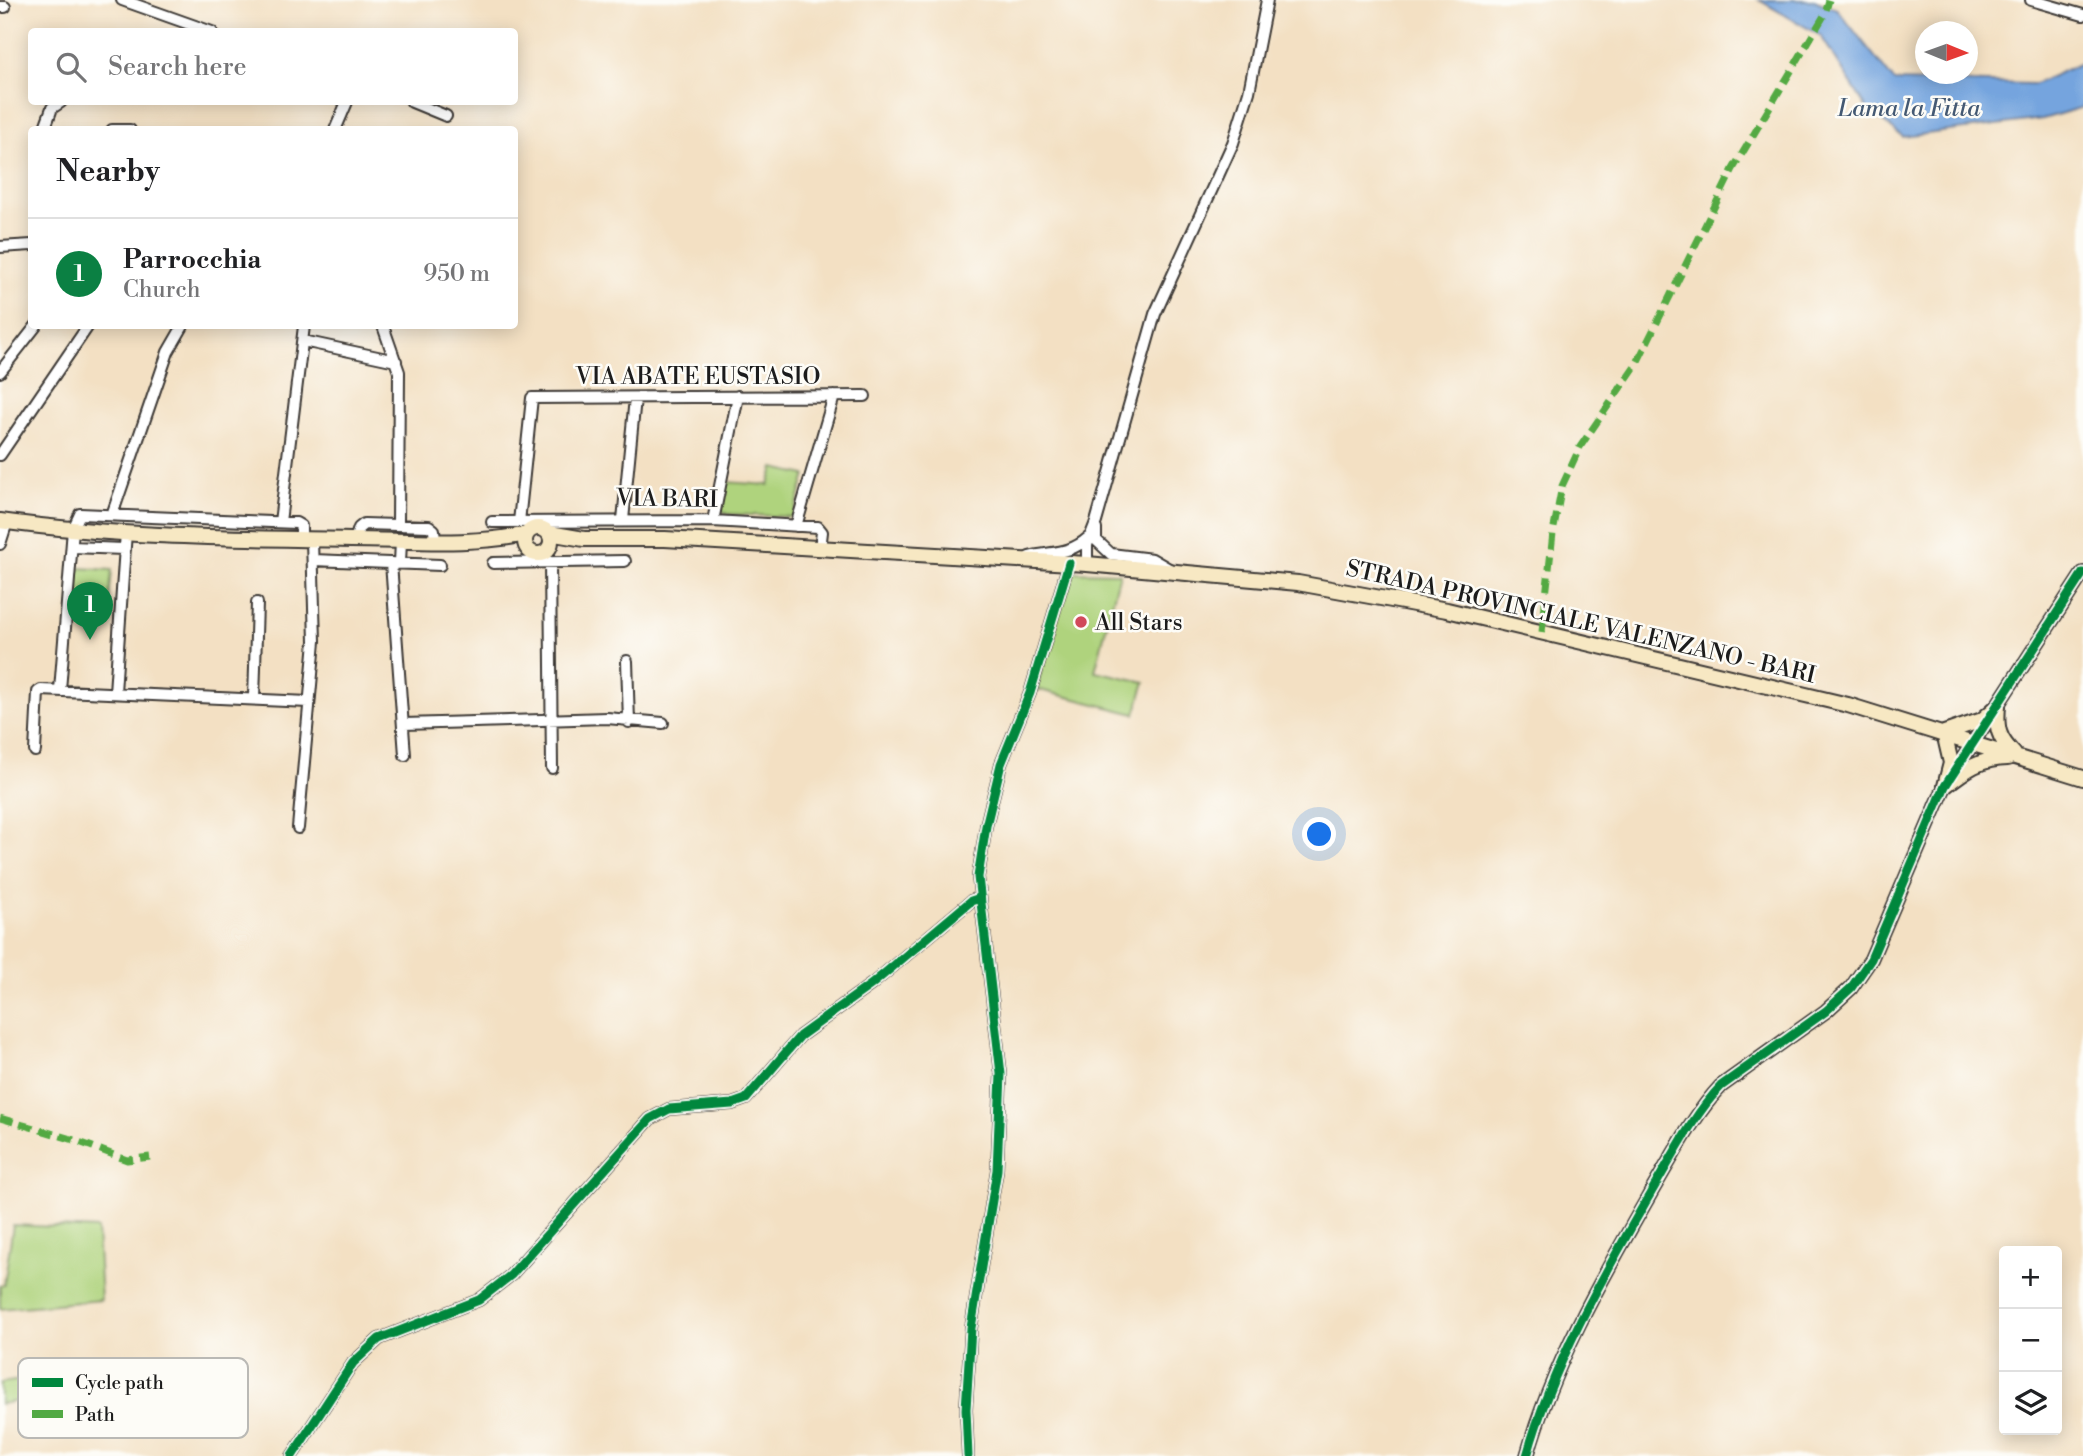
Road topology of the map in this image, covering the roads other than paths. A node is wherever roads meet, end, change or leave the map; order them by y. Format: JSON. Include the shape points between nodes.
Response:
{"nodes":[{"id":1,"x":122,"y":0,"type":"edge"},
{"id":2,"x":1267,"y":0,"type":"edge"},
{"id":3,"x":2031,"y":0,"type":"edge"},
{"id":4,"x":2083,"y":15,"type":"edge"},
{"id":5,"x":201,"y":28,"type":"edge"},
{"id":6,"x":56,"y":105,"type":"edge"},
{"id":7,"x":346,"y":105,"type":"edge"},
{"id":8,"x":419,"y":105,"type":"edge"},
{"id":9,"x":446,"y":116,"type":"dead end"},
{"id":10,"x":45,"y":126,"type":"edge"},
{"id":11,"x":337,"y":126,"type":"edge"},
{"id":12,"x":28,"y":246,"type":"edge"},
{"id":13,"x":0,"y":247,"type":"edge"},
{"id":14,"x":34,"y":329,"type":"edge"},
{"id":15,"x":86,"y":329,"type":"edge"},
{"id":16,"x":181,"y":329,"type":"edge"},
{"id":17,"x":304,"y":329,"type":"edge"},
{"id":18,"x":384,"y":329,"type":"edge"},
{"id":19,"x":303,"y":341,"type":"junction"},
{"id":20,"x":396,"y":361,"type":"junction"},
{"id":21,"x":0,"y":372,"type":"edge"},
{"id":22,"x":738,"y":396,"type":"junction"},
{"id":23,"x":834,"y":396,"type":"junction"},
{"id":24,"x":865,"y":396,"type":"dead end"},
{"id":25,"x":635,"y":398,"type":"junction"},
{"id":26,"x":0,"y":455,"type":"edge"},
{"id":27,"x":111,"y":515,"type":"junction"},
{"id":28,"x":623,"y":520,"type":"junction"},
{"id":29,"x":713,"y":521,"type":"junction"},
{"id":30,"x":4,"y":522,"type":"edge"},
{"id":31,"x":280,"y":522,"type":"junction"},
{"id":32,"x":492,"y":522,"type":"dead end"},
{"id":33,"x":769,"y":524,"type":"junction"},
{"id":34,"x":398,"y":525,"type":"junction"},
{"id":35,"x":796,"y":526,"type":"junction"},
{"id":36,"x":73,"y":529,"type":"junction"},
{"id":37,"x":125,"y":532,"type":"junction"},
{"id":38,"x":1093,"y":538,"type":"junction"},
{"id":39,"x":307,"y":539,"type":"junction"},
{"id":40,"x":360,"y":540,"type":"junction"},
{"id":41,"x":401,"y":541,"type":"junction"},
{"id":42,"x":435,"y":541,"type":"junction"},
{"id":43,"x":537,"y":541,"type":"junction"},
{"id":44,"x":0,"y":544,"type":"edge"},
{"id":45,"x":768,"y":546,"type":"junction"},
{"id":46,"x":72,"y":547,"type":"junction"},
{"id":47,"x":820,"y":548,"type":"junction"},
{"id":48,"x":124,"y":549,"type":"junction"},
{"id":49,"x":915,"y":554,"type":"joint"},
{"id":50,"x":313,"y":560,"type":"junction"},
{"id":51,"x":1015,"y":561,"type":"junction"},
{"id":52,"x":364,"y":562,"type":"junction"},
{"id":53,"x":625,"y":562,"type":"dead end"},
{"id":54,"x":396,"y":563,"type":"junction"},
{"id":55,"x":493,"y":563,"type":"dead end"},
{"id":56,"x":1069,"y":563,"type":"junction"},
{"id":57,"x":1087,"y":564,"type":"junction"},
{"id":58,"x":440,"y":565,"type":"dead end"},
{"id":59,"x":1171,"y":570,"type":"junction"},
{"id":60,"x":2083,"y":573,"type":"edge"},
{"id":61,"x":257,"y":603,"type":"dead end"},
{"id":62,"x":627,"y":661,"type":"dead end"},
{"id":63,"x":60,"y":690,"type":"junction"},
{"id":64,"x":115,"y":692,"type":"junction"},
{"id":65,"x":254,"y":699,"type":"junction"},
{"id":66,"x":309,"y":702,"type":"junction"},
{"id":67,"x":1998,"y":706,"type":"junction"},
{"id":68,"x":552,"y":719,"type":"junction"},
{"id":69,"x":629,"y":722,"type":"junction"},
{"id":70,"x":663,"y":723,"type":"dead end"},
{"id":71,"x":404,"y":724,"type":"junction"},
{"id":72,"x":1944,"y":733,"type":"junction"},
{"id":73,"x":1975,"y":743,"type":"junction"},
{"id":74,"x":35,"y":751,"type":"dead end"},
{"id":75,"x":405,"y":755,"type":"dead end"},
{"id":76,"x":2020,"y":759,"type":"junction"},
{"id":77,"x":552,"y":768,"type":"dead end"},
{"id":78,"x":2083,"y":778,"type":"edge"},
{"id":79,"x":1944,"y":786,"type":"junction"},
{"id":80,"x":298,"y":828,"type":"dead end"},
{"id":81,"x":980,"y":898,"type":"junction"},
{"id":82,"x":292,"y":1456,"type":"edge"},
{"id":83,"x":968,"y":1456,"type":"edge"},
{"id":84,"x":1527,"y":1456,"type":"edge"}],
"edges":[{"from":1,"to":5,"type":"street"},
{"from":2,"to":38,"type":"street","via":[[1249,92],[1233,143],[1155,314]]},
{"from":3,"to":4,"type":"street"},
{"from":6,"to":10,"type":"street"},
{"from":7,"to":11,"type":"street"},
{"from":8,"to":9,"type":"street"},
{"from":12,"to":13,"type":"street"},
{"from":14,"to":21,"type":"street"},
{"from":15,"to":26,"type":"street"},
{"from":16,"to":27,"type":"street","via":[[168,352]]},
{"from":17,"to":19,"type":"street"},
{"from":18,"to":20,"type":"street"},
{"from":19,"to":20,"type":"street"},
{"from":19,"to":31,"type":"street"},
{"from":20,"to":34,"type":"street","via":[[400,379]]},
{"from":22,"to":23,"type":"street","name":"VIA ABATE EUSTASIO"},
{"from":22,"to":25,"type":"street","name":"VIA ABATE EUSTASIO"},
{"from":22,"to":29,"type":"street"},
{"from":23,"to":24,"type":"street","name":"VIA ABATE EUSTASIO"},
{"from":23,"to":35,"type":"street"},
{"from":25,"to":28,"type":"street"},
{"from":25,"to":43,"type":"street","name":"VIA ABATE EUSTASIO","via":[[532,398]]},
{"from":27,"to":31,"type":"street"},
{"from":27,"to":36,"type":"street","via":[[80,514]]},
{"from":28,"to":29,"type":"street","name":"VIA BARI"},
{"from":28,"to":43,"type":"street","name":"VIA BARI"},
{"from":29,"to":33,"type":"street","name":"VIA BARI"},
{"from":30,"to":36,"type":"main road","name":"VIA BARI"},
{"from":30,"to":44,"type":"street","name":"VIA BARI"},
{"from":31,"to":39,"type":"street","via":[[299,524]]},
{"from":32,"to":43,"type":"street","name":"VIA BARI"},
{"from":33,"to":35,"type":"street","name":"VIA BARI"},
{"from":33,"to":45,"type":"street"},
{"from":34,"to":40,"type":"street","via":[[364,524],[359,527]]},
{"from":34,"to":42,"type":"street","via":[[431,527]]},
{"from":35,"to":47,"type":"street","name":"VIA BARI","via":[[820,528]]},
{"from":36,"to":37,"type":"main road","name":"VIA BARI"},
{"from":36,"to":46,"type":"street"},
{"from":37,"to":39,"type":"main road","name":"VIA BARI"},
{"from":37,"to":48,"type":"street"},
{"from":38,"to":51,"type":"street","via":[[1064,553]]},
{"from":38,"to":57,"type":"street","via":[[1086,550]]},
{"from":38,"to":59,"type":"street","via":[[1111,554],[1153,559]]},
{"from":39,"to":40,"type":"main road","name":"VIA BARI"},
{"from":39,"to":50,"type":"street"},
{"from":40,"to":41,"type":"main road","name":"VIA BARI"},
{"from":40,"to":52,"type":"street"},
{"from":41,"to":42,"type":"main road","name":"VIA BARI"},
{"from":41,"to":54,"type":"street"},
{"from":42,"to":43,"type":"main road","name":"VIA BARI"},
{"from":43,"to":45,"type":"main road","name":"VIA BARI","via":[[665,539]]},
{"from":43,"to":53,"type":"street","name":"VIA BARI"},
{"from":43,"to":55,"type":"street","name":"VIA BARI"},
{"from":43,"to":68,"type":"street"},
{"from":45,"to":47,"type":"main road","name":"VIA BARI"},
{"from":46,"to":48,"type":"street"},
{"from":46,"to":63,"type":"street"},
{"from":47,"to":49,"type":"main road","name":"VIA BARI"},
{"from":48,"to":64,"type":"street"},
{"from":49,"to":51,"type":"main road","name":"STRADA PROVINCIALE VALENZANO - BARI"},
{"from":50,"to":52,"type":"street"},
{"from":50,"to":66,"type":"street","via":[[315,641]]},
{"from":51,"to":56,"type":"main road","name":"STRADA PROVINCIALE VALENZANO - BARI"},
{"from":52,"to":54,"type":"street"},
{"from":54,"to":58,"type":"street"},
{"from":54,"to":71,"type":"street"},
{"from":56,"to":57,"type":"main road","name":"STRADA PROVINCIALE VALENZANO - BARI"},
{"from":56,"to":81,"type":"street","via":[[993,795],[978,877]]},
{"from":57,"to":59,"type":"main road","name":"STRADA PROVINCIALE VALENZANO - BARI"},
{"from":59,"to":72,"type":"main road","name":"STRADA PROVINCIALE VALENZANO - BARI","via":[[1298,583],[1434,607],[1837,702]]},
{"from":60,"to":67,"type":"street"},
{"from":61,"to":65,"type":"street"},
{"from":62,"to":69,"type":"street"},
{"from":63,"to":64,"type":"street"},
{"from":63,"to":74,"type":"street","via":[[38,692]]},
{"from":64,"to":65,"type":"street"},
{"from":65,"to":66,"type":"street"},
{"from":66,"to":80,"type":"street"},
{"from":67,"to":72,"type":"main road","via":[[1982,720]]},
{"from":67,"to":73,"type":"street"},
{"from":67,"to":76,"type":"main road","via":[[1996,727],[2001,741]]},
{"from":68,"to":69,"type":"street"},
{"from":68,"to":71,"type":"street"},
{"from":68,"to":77,"type":"street"},
{"from":69,"to":70,"type":"street"},
{"from":71,"to":75,"type":"street"},
{"from":72,"to":73,"type":"main road","name":"STRADA PROVINCIALE VALENZANO - BARI"},
{"from":72,"to":79,"type":"main road","via":[[1951,763]]},
{"from":73,"to":76,"type":"main road","name":"STRADA PROVINCIALE VALENZANO - BARI"},
{"from":73,"to":79,"type":"street"},
{"from":76,"to":78,"type":"main road","name":"STRADA PROVINCIALE VALENZANO - BARI"},
{"from":76,"to":79,"type":"main road","via":[[1993,758],[1972,765]]},
{"from":79,"to":84,"type":"street","via":[[1871,959],[1851,988],[1706,1101],[1584,1317],[1549,1392]]},
{"from":81,"to":82,"type":"street","via":[[872,984],[818,1020],[746,1099],[669,1109],[650,1119],[511,1275],[479,1300],[379,1339],[353,1363]]},
{"from":81,"to":83,"type":"street","via":[[1001,1074],[997,1170],[971,1328]]}]}
